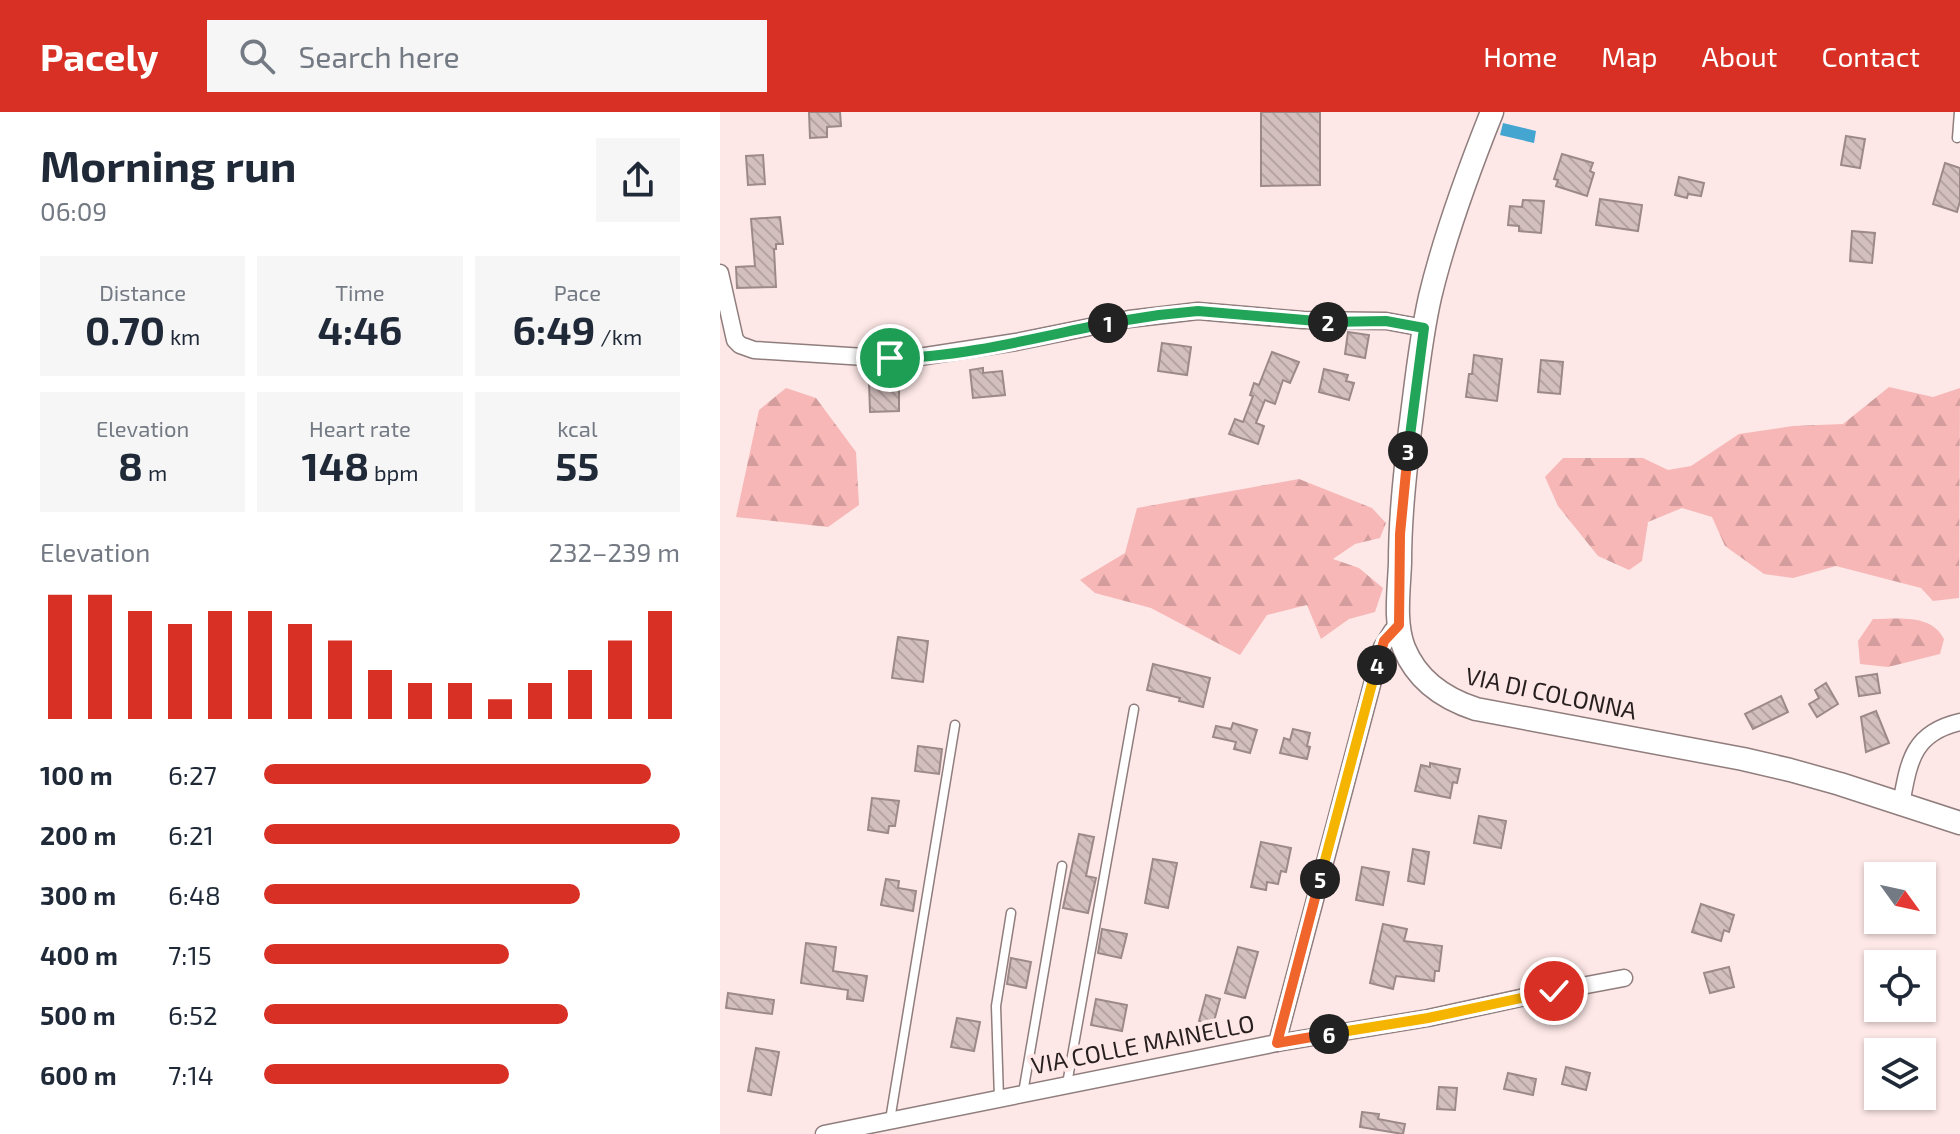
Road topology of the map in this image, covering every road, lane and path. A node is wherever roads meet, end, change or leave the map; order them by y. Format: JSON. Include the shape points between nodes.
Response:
{"nodes":[{"id":1,"x":1492,"y":112,"type":"edge"},
{"id":2,"x":1959,"y":112,"type":"edge"},
{"id":3,"x":1957,"y":138,"type":"dead end"},
{"id":4,"x":720,"y":273,"type":"edge"},
{"id":5,"x":1424,"y":328,"type":"junction"},
{"id":6,"x":1399,"y":625,"type":"junction"},
{"id":7,"x":1134,"y":709,"type":"dead end"},
{"id":8,"x":1960,"y":722,"type":"edge"},
{"id":9,"x":955,"y":725,"type":"dead end"},
{"id":10,"x":1901,"y":804,"type":"junction"},
{"id":11,"x":1960,"y":823,"type":"edge"},
{"id":12,"x":1062,"y":866,"type":"dead end"},
{"id":13,"x":1011,"y":913,"type":"dead end"},
{"id":14,"x":1624,"y":978,"type":"dead end"},
{"id":15,"x":1277,"y":1043,"type":"junction"},
{"id":16,"x":1067,"y":1084,"type":"junction"},
{"id":17,"x":1023,"y":1093,"type":"junction"},
{"id":18,"x":999,"y":1098,"type":"junction"},
{"id":19,"x":890,"y":1120,"type":"junction"},
{"id":20,"x":835,"y":1133,"type":"edge"}],
"edges":[{"from":1,"to":5,"type":"street","name":"VIA DI COLONNA","via":[[1452,222]]},
{"from":2,"to":3,"type":"lane"},
{"from":4,"to":5,"type":"street","via":[[735,340],[754,350],[919,357],[1198,311],[1386,321]]},
{"from":5,"to":6,"type":"street","name":"VIA DI COLONNA","via":[[1402,501]]},
{"from":6,"to":10,"type":"street","name":"VIA DI COLONNA","via":[[1415,667],[1436,690],[1460,704],[1755,762]]},
{"from":6,"to":15,"type":"street","name":"VIA COLLE MAINELLO","via":[[1380,653]]},
{"from":7,"to":16,"type":"lane"},
{"from":8,"to":10,"type":"street","via":[[1940,728],[1914,750]]},
{"from":9,"to":19,"type":"lane"},
{"from":10,"to":11,"type":"street","name":"VIA DI COLONNA"},
{"from":12,"to":17,"type":"lane"},
{"from":13,"to":18,"type":"lane","via":[[996,1006]]},
{"from":14,"to":15,"type":"street"},
{"from":15,"to":16,"type":"street","name":"VIA COLLE MAINELLO"},
{"from":16,"to":17,"type":"street","name":"VIA COLLE MAINELLO"},
{"from":17,"to":18,"type":"street","name":"VIA COLLE MAINELLO"},
{"from":18,"to":19,"type":"street","name":"VIA COLLE MAINELLO"},
{"from":19,"to":20,"type":"street","name":"VIA COLLE MAINELLO"}]}
